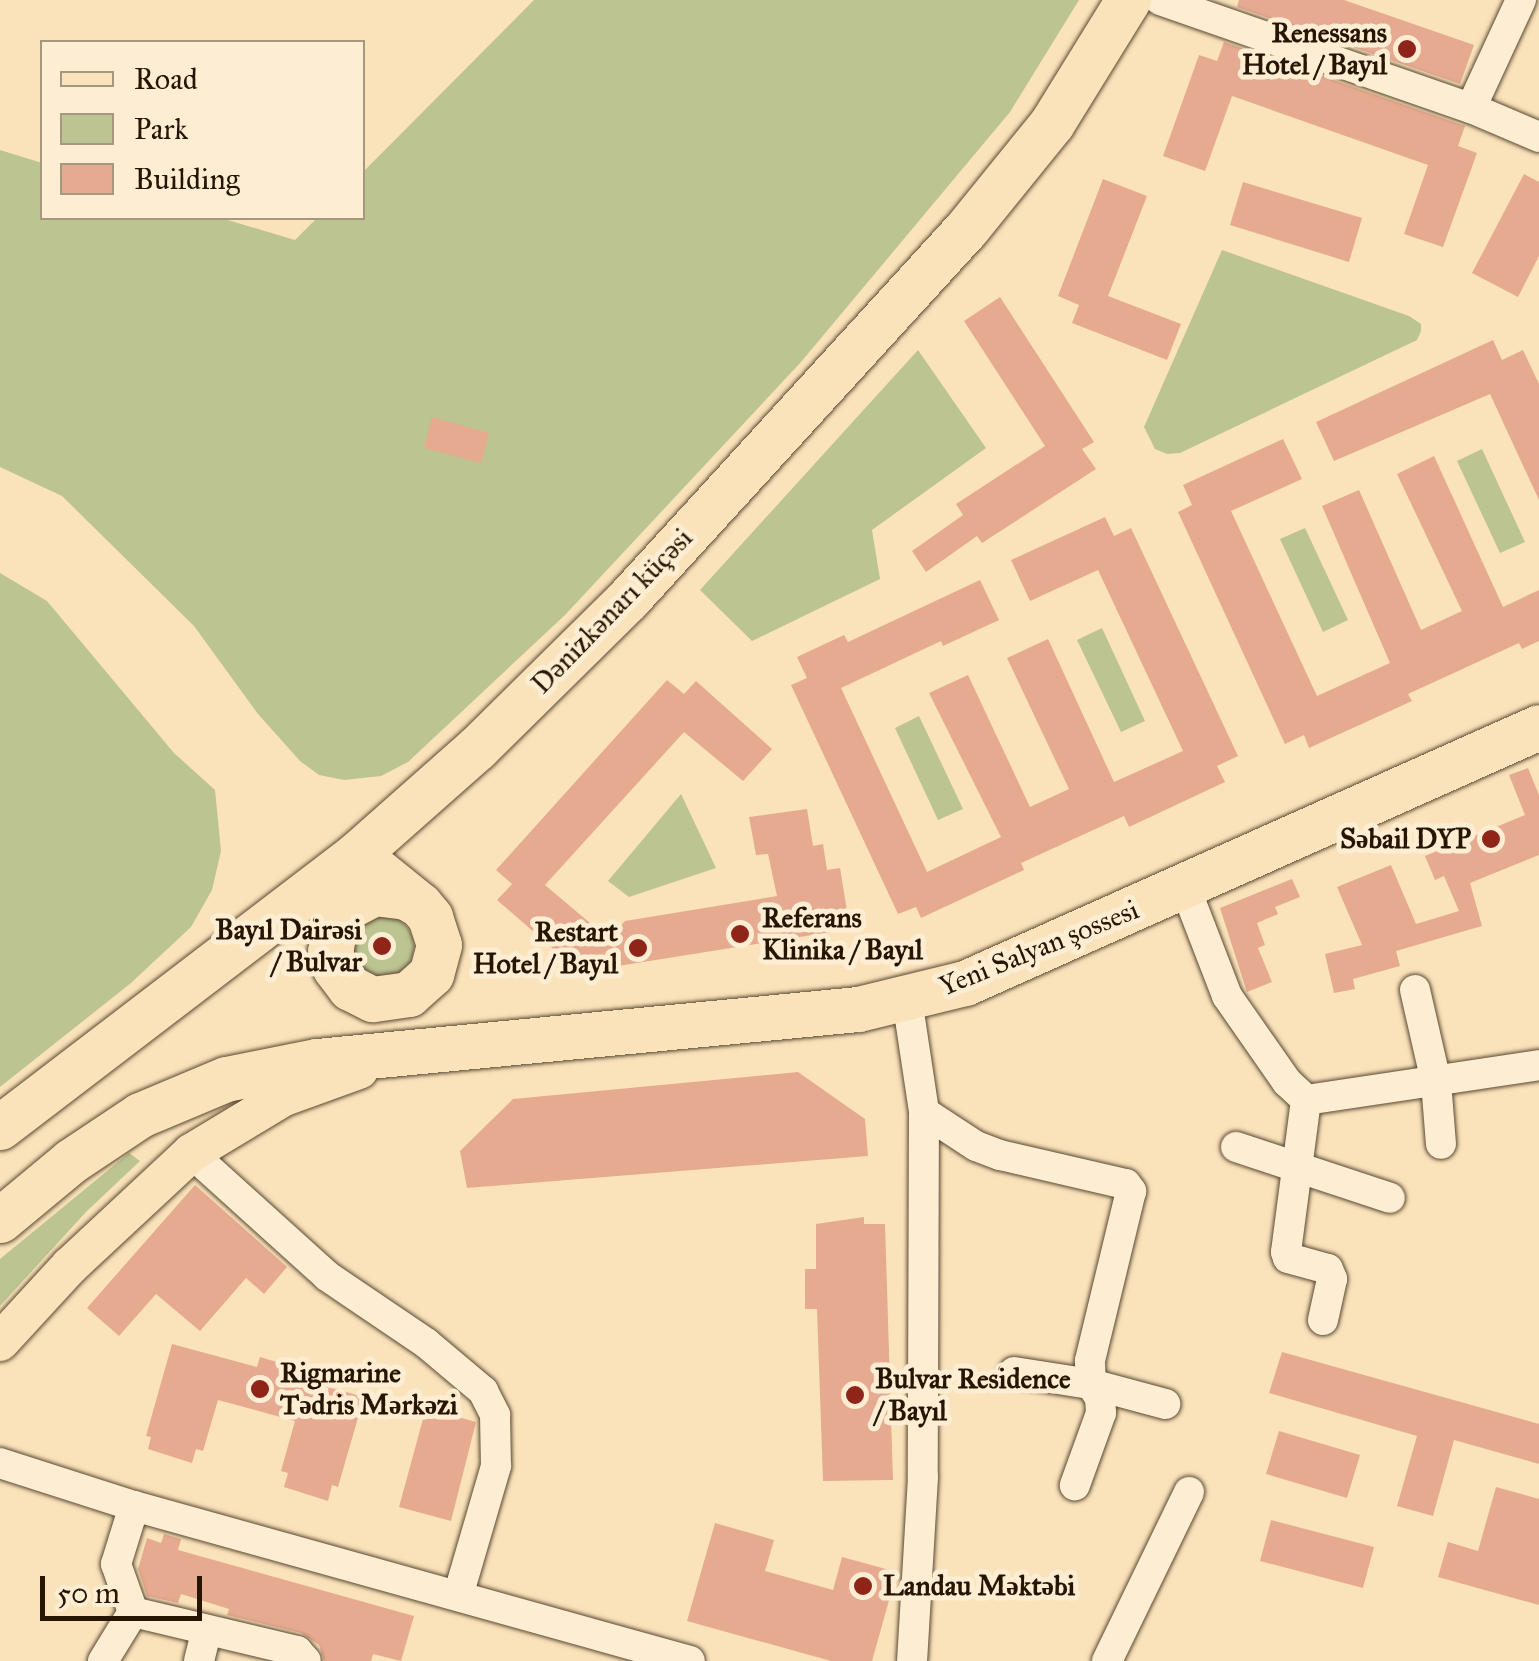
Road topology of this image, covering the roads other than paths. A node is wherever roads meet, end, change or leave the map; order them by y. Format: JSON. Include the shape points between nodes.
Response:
{"nodes":[{"id":1,"x":1128,"y":0,"type":"edge"},
{"id":2,"x":1160,"y":0,"type":"edge"},
{"id":3,"x":1521,"y":0,"type":"edge"},
{"id":4,"x":1471,"y":108,"type":"junction"},
{"id":5,"x":1539,"y":137,"type":"edge"},
{"id":6,"x":1539,"y":727,"type":"edge"},
{"id":7,"x":356,"y":854,"type":"junction"},
{"id":8,"x":1186,"y":887,"type":"junction"},
{"id":9,"x":303,"y":897,"type":"junction"},
{"id":10,"x":420,"y":906,"type":"junction"},
{"id":11,"x":367,"y":990,"type":"junction"},
{"id":12,"x":1415,"y":990,"type":"dead end"},
{"id":13,"x":907,"y":999,"type":"junction"},
{"id":14,"x":505,"y":1042,"type":"junction"},
{"id":15,"x":1539,"y":1065,"type":"edge"},
{"id":16,"x":226,"y":1078,"type":"junction"},
{"id":17,"x":1436,"y":1082,"type":"junction"},
{"id":18,"x":1306,"y":1100,"type":"junction"},
{"id":19,"x":924,"y":1112,"type":"junction"},
{"id":20,"x":0,"y":1126,"type":"edge"},
{"id":21,"x":1441,"y":1144,"type":"dead end"},
{"id":22,"x":1236,"y":1147,"type":"dead end"},
{"id":23,"x":190,"y":1154,"type":"junction"},
{"id":24,"x":1297,"y":1171,"type":"junction"},
{"id":25,"x":1390,"y":1198,"type":"dead end"},
{"id":26,"x":0,"y":1220,"type":"edge"},
{"id":27,"x":1324,"y":1320,"type":"dead end"},
{"id":28,"x":0,"y":1342,"type":"edge"},
{"id":29,"x":1014,"y":1372,"type":"dead end"},
{"id":30,"x":1090,"y":1384,"type":"junction"},
{"id":31,"x":1166,"y":1404,"type":"dead end"},
{"id":32,"x":0,"y":1462,"type":"edge"},
{"id":33,"x":1075,"y":1485,"type":"dead end"},
{"id":34,"x":1188,"y":1492,"type":"dead end"},
{"id":35,"x":134,"y":1506,"type":"junction"},
{"id":36,"x":458,"y":1596,"type":"junction"},
{"id":37,"x":132,"y":1612,"type":"junction"},
{"id":38,"x":207,"y":1630,"type":"junction"},
{"id":39,"x":104,"y":1661,"type":"edge"},
{"id":40,"x":199,"y":1661,"type":"edge"},
{"id":41,"x":306,"y":1661,"type":"edge"},
{"id":42,"x":690,"y":1661,"type":"edge"},
{"id":43,"x":912,"y":1661,"type":"edge"},
{"id":44,"x":1107,"y":1661,"type":"edge"}],
"edges":[{"from":1,"to":7,"type":"highway","name":"Dənizkənarı küçəsi","via":[[1052,123],[967,228],[628,598],[477,748]]},
{"from":2,"to":4,"type":"street"},
{"from":3,"to":4,"type":"street"},
{"from":4,"to":5,"type":"street"},
{"from":6,"to":8,"type":"highway","name":"Yeni Salyan şossesi"},
{"from":7,"to":9,"type":"highway","name":"Dənizkənarı küçəsi"},
{"from":7,"to":10,"type":"highway"},
{"from":8,"to":13,"type":"highway","name":"Yeni Salyan şossesi","via":[[965,983]]},
{"from":8,"to":18,"type":"street","via":[[1226,996]]},
{"from":9,"to":11,"type":"highway"},
{"from":9,"to":20,"type":"highway","name":"Dənizkənarı küçəsi"},
{"from":10,"to":11,"type":"highway","via":[[436,930],[431,974]]},
{"from":10,"to":11,"type":"highway","via":[[374,893],[346,908],[331,936]]},
{"from":11,"to":14,"type":"highway","via":[[426,1032]]},
{"from":11,"to":16,"type":"highway"},
{"from":12,"to":17,"type":"street"},
{"from":13,"to":14,"type":"highway","name":"Yeni Salyan şossesi"},
{"from":13,"to":19,"type":"street"},
{"from":14,"to":16,"type":"highway"},
{"from":14,"to":23,"type":"main road","via":[[319,1082]]},
{"from":15,"to":17,"type":"street"},
{"from":16,"to":26,"type":"highway","via":[[106,1136]]},
{"from":17,"to":18,"type":"street"},
{"from":17,"to":21,"type":"street"},
{"from":18,"to":24,"type":"street"},
{"from":19,"to":30,"type":"street","via":[[976,1146],[1126,1184],[1131,1191]]},
{"from":19,"to":43,"type":"street","via":[[922,1477]]},
{"from":22,"to":24,"type":"street"},
{"from":23,"to":28,"type":"main road"},
{"from":23,"to":36,"type":"street","via":[[327,1276],[426,1343],[482,1391],[496,1415],[496,1466]]},
{"from":24,"to":25,"type":"street"},
{"from":24,"to":27,"type":"street","via":[[1286,1252],[1328,1270]]},
{"from":29,"to":30,"type":"street"},
{"from":30,"to":31,"type":"street"},
{"from":30,"to":33,"type":"street","via":[[1101,1414]]},
{"from":32,"to":35,"type":"street"},
{"from":34,"to":44,"type":"street"},
{"from":35,"to":36,"type":"street"},
{"from":35,"to":37,"type":"street","via":[[116,1564]]},
{"from":36,"to":42,"type":"street"},
{"from":37,"to":38,"type":"street"},
{"from":37,"to":39,"type":"street"},
{"from":38,"to":40,"type":"street"},
{"from":38,"to":41,"type":"street","via":[[297,1651]]}]}
